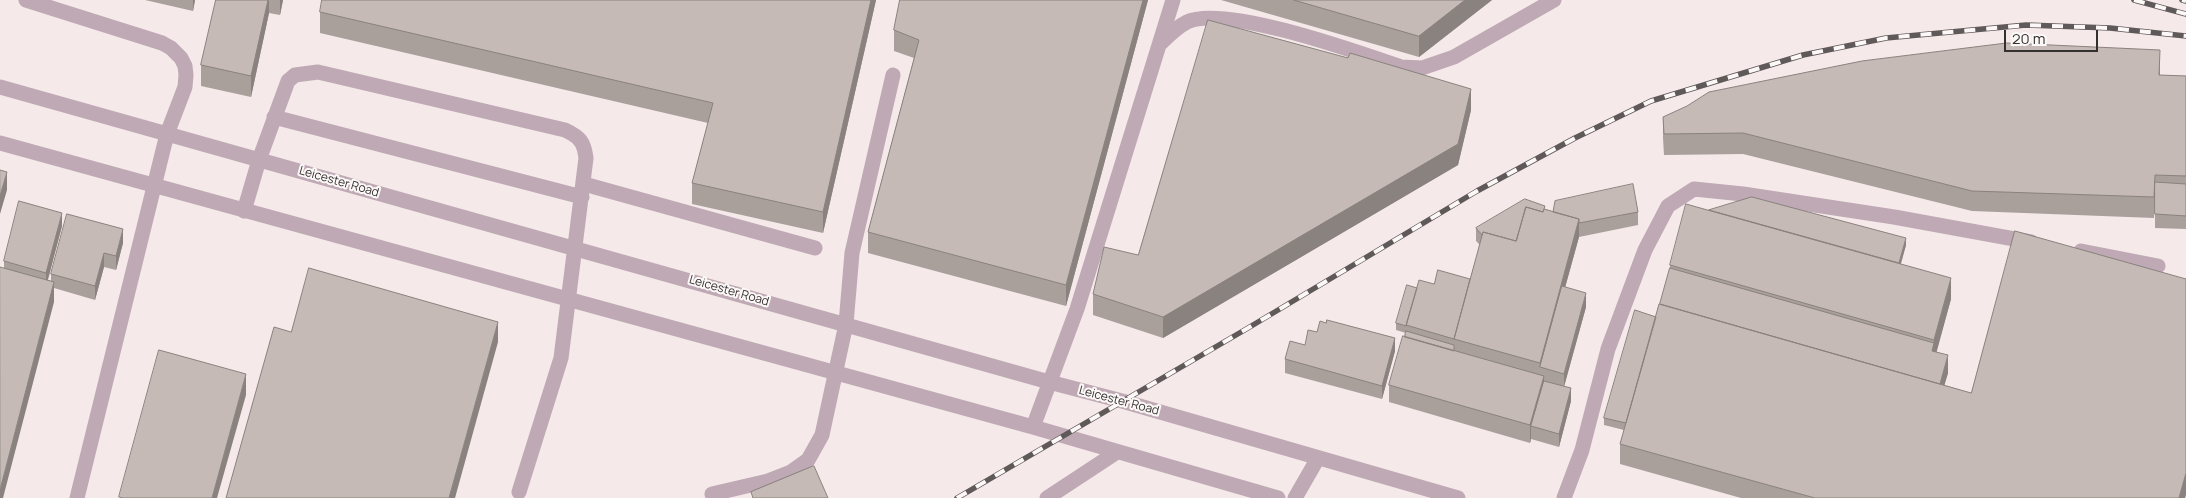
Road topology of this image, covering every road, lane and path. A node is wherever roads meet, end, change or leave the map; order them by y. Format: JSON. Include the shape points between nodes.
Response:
{"nodes":[{"id":1,"x":26,"y":0,"type":"edge"},
{"id":2,"x":1173,"y":0,"type":"edge"},
{"id":3,"x":1554,"y":0,"type":"edge"},
{"id":4,"x":1158,"y":46,"type":"junction"},
{"id":5,"x":893,"y":75,"type":"dead end"},
{"id":6,"x":0,"y":87,"type":"edge"},
{"id":7,"x":274,"y":117,"type":"junction"},
{"id":8,"x":167,"y":134,"type":"junction"},
{"id":9,"x":0,"y":143,"type":"edge"},
{"id":10,"x":259,"y":160,"type":"junction"},
{"id":11,"x":155,"y":186,"type":"junction"},
{"id":12,"x":583,"y":191,"type":"junction"},
{"id":13,"x":244,"y":211,"type":"junction"},
{"id":14,"x":2041,"y":244,"type":"edge"},
{"id":15,"x":575,"y":248,"type":"junction"},
{"id":16,"x":815,"y":248,"type":"dead end"},
{"id":17,"x":2070,"y":250,"type":"edge"},
{"id":18,"x":2158,"y":266,"type":"dead end"},
{"id":19,"x":568,"y":300,"type":"junction"},
{"id":20,"x":846,"y":324,"type":"junction"},
{"id":21,"x":836,"y":374,"type":"junction"},
{"id":22,"x":1050,"y":382,"type":"junction"},
{"id":23,"x":1033,"y":427,"type":"junction"},
{"id":24,"x":1117,"y":452,"type":"junction"},
{"id":25,"x":1318,"y":458,"type":"junction"},
{"id":26,"x":520,"y":492,"type":"dead end"},
{"id":27,"x":712,"y":494,"type":"dead end"},
{"id":28,"x":77,"y":498,"type":"edge"},
{"id":29,"x":1047,"y":498,"type":"edge"},
{"id":30,"x":1278,"y":498,"type":"edge"},
{"id":31,"x":1296,"y":498,"type":"edge"},
{"id":32,"x":1458,"y":498,"type":"edge"},
{"id":33,"x":1564,"y":498,"type":"edge"}],
"edges":[{"from":1,"to":8,"type":"street","via":[[162,42],[171,48],[181,58],[186,75],[185,87]]},
{"from":2,"to":4,"type":"street"},
{"from":3,"to":4,"type":"street","via":[[1454,57],[1422,68],[1402,67],[1231,18],[1188,21]]},
{"from":4,"to":22,"type":"street","via":[[1077,309]]},
{"from":5,"to":20,"type":"street","via":[[852,253]]},
{"from":6,"to":8,"type":"street","name":"Leicester Road"},
{"from":7,"to":10,"type":"street"},
{"from":7,"to":12,"type":"street"},
{"from":7,"to":12,"type":"street","via":[[288,80],[295,74],[318,72],[384,86],[565,130],[577,136],[584,144],[586,158]]},
{"from":8,"to":10,"type":"street","name":"Leicester Road"},
{"from":8,"to":11,"type":"street"},
{"from":9,"to":11,"type":"street"},
{"from":10,"to":13,"type":"street"},
{"from":10,"to":15,"type":"street","name":"Leicester Road"},
{"from":11,"to":13,"type":"street"},
{"from":11,"to":28,"type":"street"},
{"from":12,"to":15,"type":"street"},
{"from":12,"to":16,"type":"street"},
{"from":13,"to":19,"type":"street"},
{"from":14,"to":33,"type":"street","via":[[1875,214],[1694,189],[1668,206],[1645,250],[1608,350],[1582,450]]},
{"from":15,"to":19,"type":"street"},
{"from":15,"to":20,"type":"street","name":"Leicester Road"},
{"from":17,"to":18,"type":"street"},
{"from":19,"to":21,"type":"street"},
{"from":19,"to":26,"type":"street","via":[[561,358]]},
{"from":20,"to":21,"type":"street"},
{"from":20,"to":22,"type":"street","name":"Leicester Road"},
{"from":21,"to":23,"type":"street"},
{"from":21,"to":27,"type":"street","via":[[822,435],[808,460],[792,472],[768,481]]},
{"from":22,"to":23,"type":"street"},
{"from":22,"to":25,"type":"street","name":"Leicester Road"},
{"from":23,"to":24,"type":"street"},
{"from":24,"to":29,"type":"street"},
{"from":24,"to":30,"type":"street"},
{"from":25,"to":31,"type":"street"},
{"from":25,"to":32,"type":"street","name":"Leicester Road"}]}
